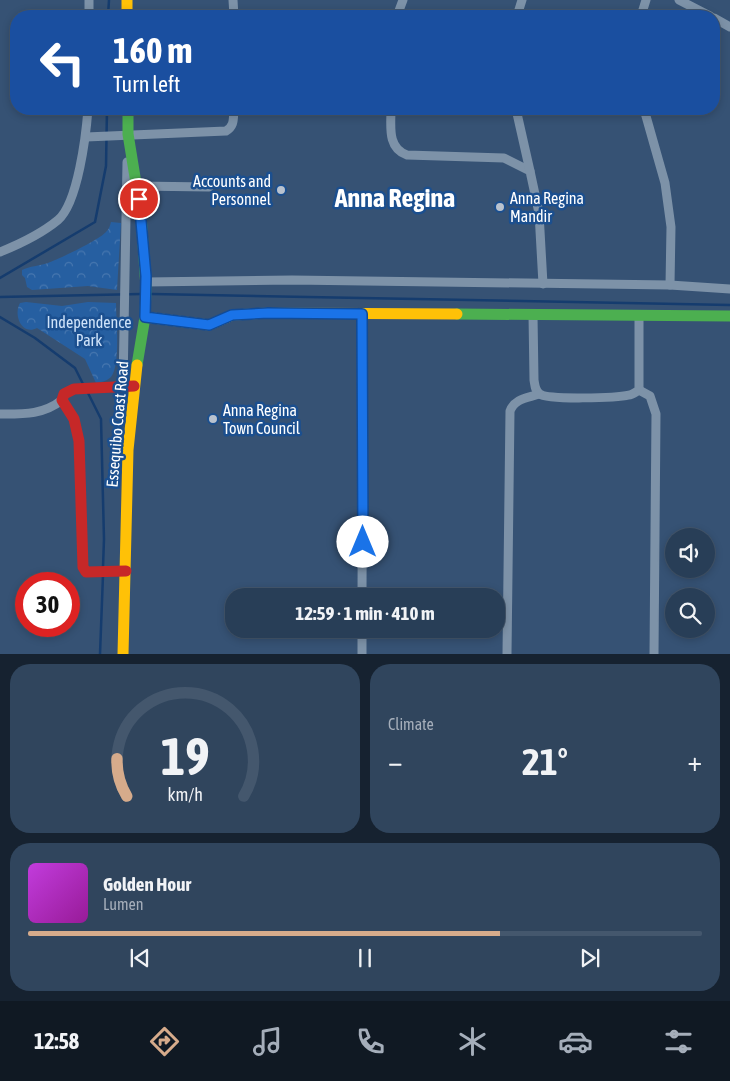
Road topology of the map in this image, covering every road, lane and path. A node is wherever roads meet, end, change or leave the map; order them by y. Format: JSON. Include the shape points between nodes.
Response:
{"nodes":[{"id":1,"x":679,"y":0,"type":"edge"},
{"id":2,"x":698,"y":10,"type":"edge"},
{"id":3,"x":88,"y":115,"type":"edge"},
{"id":4,"x":127,"y":115,"type":"edge"},
{"id":5,"x":234,"y":115,"type":"edge"},
{"id":6,"x":392,"y":115,"type":"edge"},
{"id":7,"x":517,"y":115,"type":"edge"},
{"id":8,"x":646,"y":115,"type":"edge"},
{"id":9,"x":123,"y":135,"type":"junction"},
{"id":10,"x":86,"y":137,"type":"junction"},
{"id":11,"x":530,"y":171,"type":"junction"},
{"id":12,"x":137,"y":186,"type":"junction"},
{"id":13,"x":210,"y":187,"type":"dead end"},
{"id":14,"x":0,"y":252,"type":"edge"},
{"id":15,"x":543,"y":284,"type":"junction"},
{"id":16,"x":146,"y":285,"type":"junction"},
{"id":17,"x":670,"y":285,"type":"junction"},
{"id":18,"x":730,"y":290,"type":"edge"},
{"id":19,"x":145,"y":313,"type":"junction"},
{"id":20,"x":362,"y":314,"type":"junction"},
{"id":21,"x":534,"y":315,"type":"junction"},
{"id":22,"x":639,"y":316,"type":"junction"},
{"id":23,"x":730,"y":316,"type":"edge"},
{"id":24,"x":122,"y":386,"type":"junction"},
{"id":25,"x":134,"y":386,"type":"junction"},
{"id":26,"x":639,"y":390,"type":"junction"},
{"id":27,"x":539,"y":394,"type":"junction"},
{"id":28,"x":62,"y":400,"type":"junction"},
{"id":29,"x":0,"y":414,"type":"edge"},
{"id":30,"x":126,"y":571,"type":"junction"},
{"id":31,"x":362,"y":588,"type":"edge"},
{"id":32,"x":362,"y":638,"type":"edge"},
{"id":33,"x":123,"y":654,"type":"edge"},
{"id":34,"x":362,"y":654,"type":"edge"},
{"id":35,"x":507,"y":654,"type":"edge"},
{"id":36,"x":654,"y":654,"type":"edge"}],
"edges":[{"from":1,"to":2,"type":"street"},
{"from":3,"to":10,"type":"street"},
{"from":4,"to":9,"type":"street","name":"Essequibo Coast Road"},
{"from":5,"to":9,"type":"street","via":[[231,128],[226,132]]},
{"from":6,"to":11,"type":"street","via":[[392,140],[407,155],[504,158]]},
{"from":7,"to":11,"type":"street"},
{"from":8,"to":17,"type":"street","via":[[665,183],[671,227]]},
{"from":9,"to":10,"type":"street"},
{"from":9,"to":12,"type":"street","name":"Essequibo Coast Road"},
{"from":9,"to":24,"type":"street","via":[[125,282]]},
{"from":10,"to":14,"type":"street","via":[[73,195],[60,219],[25,242]]},
{"from":11,"to":15,"type":"street","via":[[540,212]]},
{"from":12,"to":13,"type":"street"},
{"from":12,"to":16,"type":"street","name":"Essequibo Coast Road"},
{"from":15,"to":16,"type":"street","via":[[292,280]]},
{"from":15,"to":17,"type":"street"},
{"from":16,"to":19,"type":"street","name":"Essequibo Coast Road"},
{"from":17,"to":18,"type":"street"},
{"from":19,"to":20,"type":"street","via":[[209,325],[232,315]]},
{"from":19,"to":25,"type":"street","name":"Essequibo Coast Road"},
{"from":20,"to":21,"type":"street"},
{"from":20,"to":31,"type":"street"},
{"from":21,"to":22,"type":"street"},
{"from":21,"to":27,"type":"street","via":[[534,380]]},
{"from":22,"to":23,"type":"street"},
{"from":22,"to":26,"type":"street"},
{"from":24,"to":25,"type":"street"},
{"from":24,"to":28,"type":"street","via":[[74,389],[64,394]]},
{"from":25,"to":30,"type":"street","name":"Essequibo Coast Road","via":[[128,450]]},
{"from":26,"to":27,"type":"street","via":[[630,395],[602,397]]},
{"from":26,"to":36,"type":"street","via":[[650,396],[656,414]]},
{"from":27,"to":35,"type":"street","via":[[518,400],[510,411]]},
{"from":28,"to":29,"type":"street","via":[[41,412]]},
{"from":28,"to":30,"type":"street","via":[[72,415],[79,441],[83,567],[86,572]]},
{"from":30,"to":33,"type":"street","name":"Essequibo Coast Road"},
{"from":32,"to":34,"type":"street"}]}
